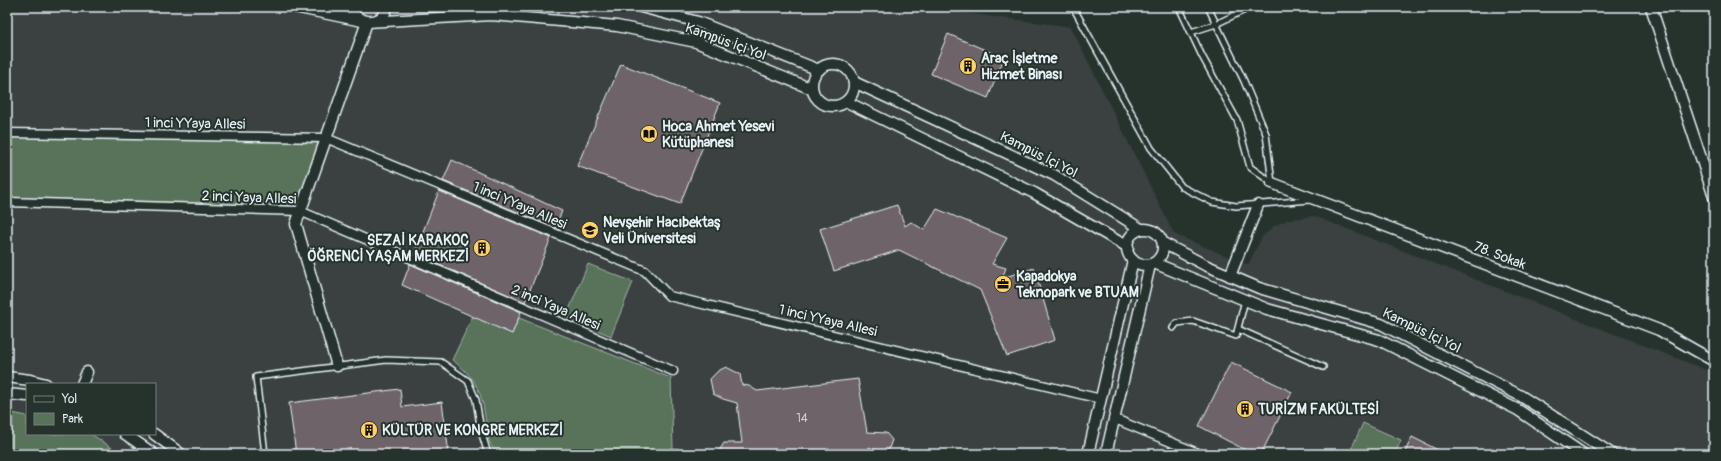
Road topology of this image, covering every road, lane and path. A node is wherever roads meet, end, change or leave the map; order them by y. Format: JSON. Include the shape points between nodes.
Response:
{"nodes":[{"id":1,"x":294,"y":7,"type":"edge"},
{"id":2,"x":350,"y":7,"type":"edge"},
{"id":3,"x":387,"y":7,"type":"edge"},
{"id":4,"x":641,"y":7,"type":"edge"},
{"id":5,"x":1073,"y":7,"type":"edge"},
{"id":6,"x":1179,"y":7,"type":"edge"},
{"id":7,"x":1208,"y":7,"type":"edge"},
{"id":8,"x":1251,"y":7,"type":"edge"},
{"id":9,"x":1651,"y":7,"type":"edge"},
{"id":10,"x":367,"y":22,"type":"junction"},
{"id":11,"x":1216,"y":24,"type":"junction"},
{"id":12,"x":1191,"y":32,"type":"junction"},
{"id":13,"x":819,"y":70,"type":"junction"},
{"id":14,"x":854,"y":82,"type":"junction"},
{"id":15,"x":812,"y":89,"type":"junction"},
{"id":16,"x":847,"y":102,"type":"junction"},
{"id":17,"x":7,"y":133,"type":"edge"},
{"id":18,"x":326,"y":138,"type":"junction"},
{"id":19,"x":1272,"y":183,"type":"junction"},
{"id":20,"x":1714,"y":197,"type":"edge"},
{"id":21,"x":1313,"y":199,"type":"junction"},
{"id":22,"x":7,"y":202,"type":"edge"},
{"id":23,"x":1258,"y":205,"type":"junction"},
{"id":24,"x":300,"y":212,"type":"junction"},
{"id":25,"x":1141,"y":229,"type":"junction"},
{"id":26,"x":1163,"y":243,"type":"junction"},
{"id":27,"x":1128,"y":247,"type":"junction"},
{"id":28,"x":1133,"y":260,"type":"junction"},
{"id":29,"x":1152,"y":264,"type":"junction"},
{"id":30,"x":1230,"y":276,"type":"junction"},
{"id":31,"x":1245,"y":300,"type":"junction"},
{"id":32,"x":1173,"y":328,"type":"dead end"},
{"id":33,"x":1238,"y":328,"type":"junction"},
{"id":34,"x":1714,"y":361,"type":"edge"},
{"id":35,"x":337,"y":366,"type":"junction"},
{"id":36,"x":1323,"y":367,"type":"dead end"},
{"id":37,"x":674,"y":371,"type":"dead end"},
{"id":38,"x":87,"y":372,"type":"dead end"},
{"id":39,"x":7,"y":377,"type":"edge"},
{"id":40,"x":42,"y":383,"type":"edge"},
{"id":41,"x":82,"y":383,"type":"edge"},
{"id":42,"x":7,"y":394,"type":"edge"},
{"id":43,"x":26,"y":396,"type":"edge"},
{"id":44,"x":1101,"y":399,"type":"junction"},
{"id":45,"x":1115,"y":418,"type":"junction"},
{"id":46,"x":126,"y":435,"type":"edge"},
{"id":47,"x":155,"y":435,"type":"edge"},
{"id":48,"x":676,"y":452,"type":"dead end"},
{"id":49,"x":154,"y":454,"type":"edge"},
{"id":50,"x":181,"y":454,"type":"edge"},
{"id":51,"x":265,"y":454,"type":"edge"},
{"id":52,"x":488,"y":454,"type":"edge"},
{"id":53,"x":662,"y":454,"type":"edge"},
{"id":54,"x":1088,"y":454,"type":"edge"},
{"id":55,"x":1106,"y":454,"type":"edge"},
{"id":56,"x":1200,"y":454,"type":"edge"},
{"id":57,"x":1583,"y":454,"type":"edge"},
{"id":58,"x":1612,"y":454,"type":"edge"}],
"edges":[{"from":1,"to":10,"type":"street","name":"Kampüs İçi Yol"},
{"from":2,"to":10,"type":"street","via":[[356,17]]},
{"from":3,"to":10,"type":"street","via":[[379,19]]},
{"from":4,"to":13,"type":"street","name":"Kampüs İçi Yol","via":[[698,22]]},
{"from":5,"to":23,"type":"lane","via":[[1151,148],[1182,187],[1212,202],[1236,206]]},
{"from":6,"to":12,"type":"lane"},
{"from":7,"to":11,"type":"lane"},
{"from":8,"to":11,"type":"lane"},
{"from":9,"to":20,"type":"street"},
{"from":10,"to":15,"type":"street","name":"Kampüs İçi Yol","via":[[491,15],[617,26],[696,42]]},
{"from":10,"to":18,"type":"street"},
{"from":11,"to":12,"type":"lane"},
{"from":11,"to":19,"type":"lane","via":[[1266,134]]},
{"from":12,"to":19,"type":"lane","via":[[1236,120],[1250,167]]},
{"from":13,"to":14,"type":"street","via":[[825,66],[840,65],[852,75]]},
{"from":13,"to":15,"type":"street"},
{"from":14,"to":16,"type":"street","via":[[854,89]]},
{"from":14,"to":25,"type":"street","name":"Kampüs İçi Yol","via":[[1054,175]]},
{"from":15,"to":16,"type":"street","via":[[820,102],[826,105]]},
{"from":16,"to":27,"type":"street","via":[[1034,193]]},
{"from":17,"to":18,"type":"street","name":"1 inci YYaya Allesi"},
{"from":18,"to":24,"type":"street"},
{"from":18,"to":44,"type":"street","name":"1 inci YYaya Allesi","via":[[645,271],[669,296]]},
{"from":19,"to":21,"type":"street","name":"78. Sokak"},
{"from":21,"to":23,"type":"lane"},
{"from":21,"to":34,"type":"street","name":"78. Sokak","via":[[1659,330]]},
{"from":22,"to":24,"type":"street","name":"2 inci Yaya Allesi"},
{"from":23,"to":30,"type":"street"},
{"from":24,"to":35,"type":"street","via":[[296,224]]},
{"from":24,"to":37,"type":"street","name":"2 inci Yaya Allesi"},
{"from":25,"to":26,"type":"street","via":[[1155,232]]},
{"from":25,"to":27,"type":"street","via":[[1130,238]]},
{"from":26,"to":29,"type":"street","via":[[1161,257]]},
{"from":26,"to":30,"type":"street","name":"Kampüs İçi Yol"},
{"from":27,"to":28,"type":"street"},
{"from":28,"to":29,"type":"street","via":[[1142,265]]},
{"from":28,"to":44,"type":"street"},
{"from":29,"to":31,"type":"street","name":"Kampüs İçi Yol"},
{"from":29,"to":45,"type":"street"},
{"from":30,"to":58,"type":"street","name":"Kampüs İçi Yol","via":[[1259,288],[1381,324],[1522,396]]},
{"from":31,"to":33,"type":"lane"},
{"from":31,"to":57,"type":"street","name":"Kampüs İçi Yol","via":[[1267,309],[1379,340],[1518,410]]},
{"from":32,"to":33,"type":"lane","via":[[1177,323],[1193,321],[1236,336]]},
{"from":33,"to":36,"type":"lane"},
{"from":35,"to":51,"type":"lane","via":[[256,376]]},
{"from":35,"to":52,"type":"lane","via":[[386,360],[441,362],[468,381],[476,400]]},
{"from":38,"to":41,"type":"street"},
{"from":39,"to":40,"type":"street"},
{"from":42,"to":43,"type":"street"},
{"from":44,"to":54,"type":"street"},
{"from":45,"to":55,"type":"street"},
{"from":45,"to":56,"type":"street"},
{"from":46,"to":49,"type":"street"},
{"from":47,"to":50,"type":"street"},
{"from":48,"to":53,"type":"lane"}]}
